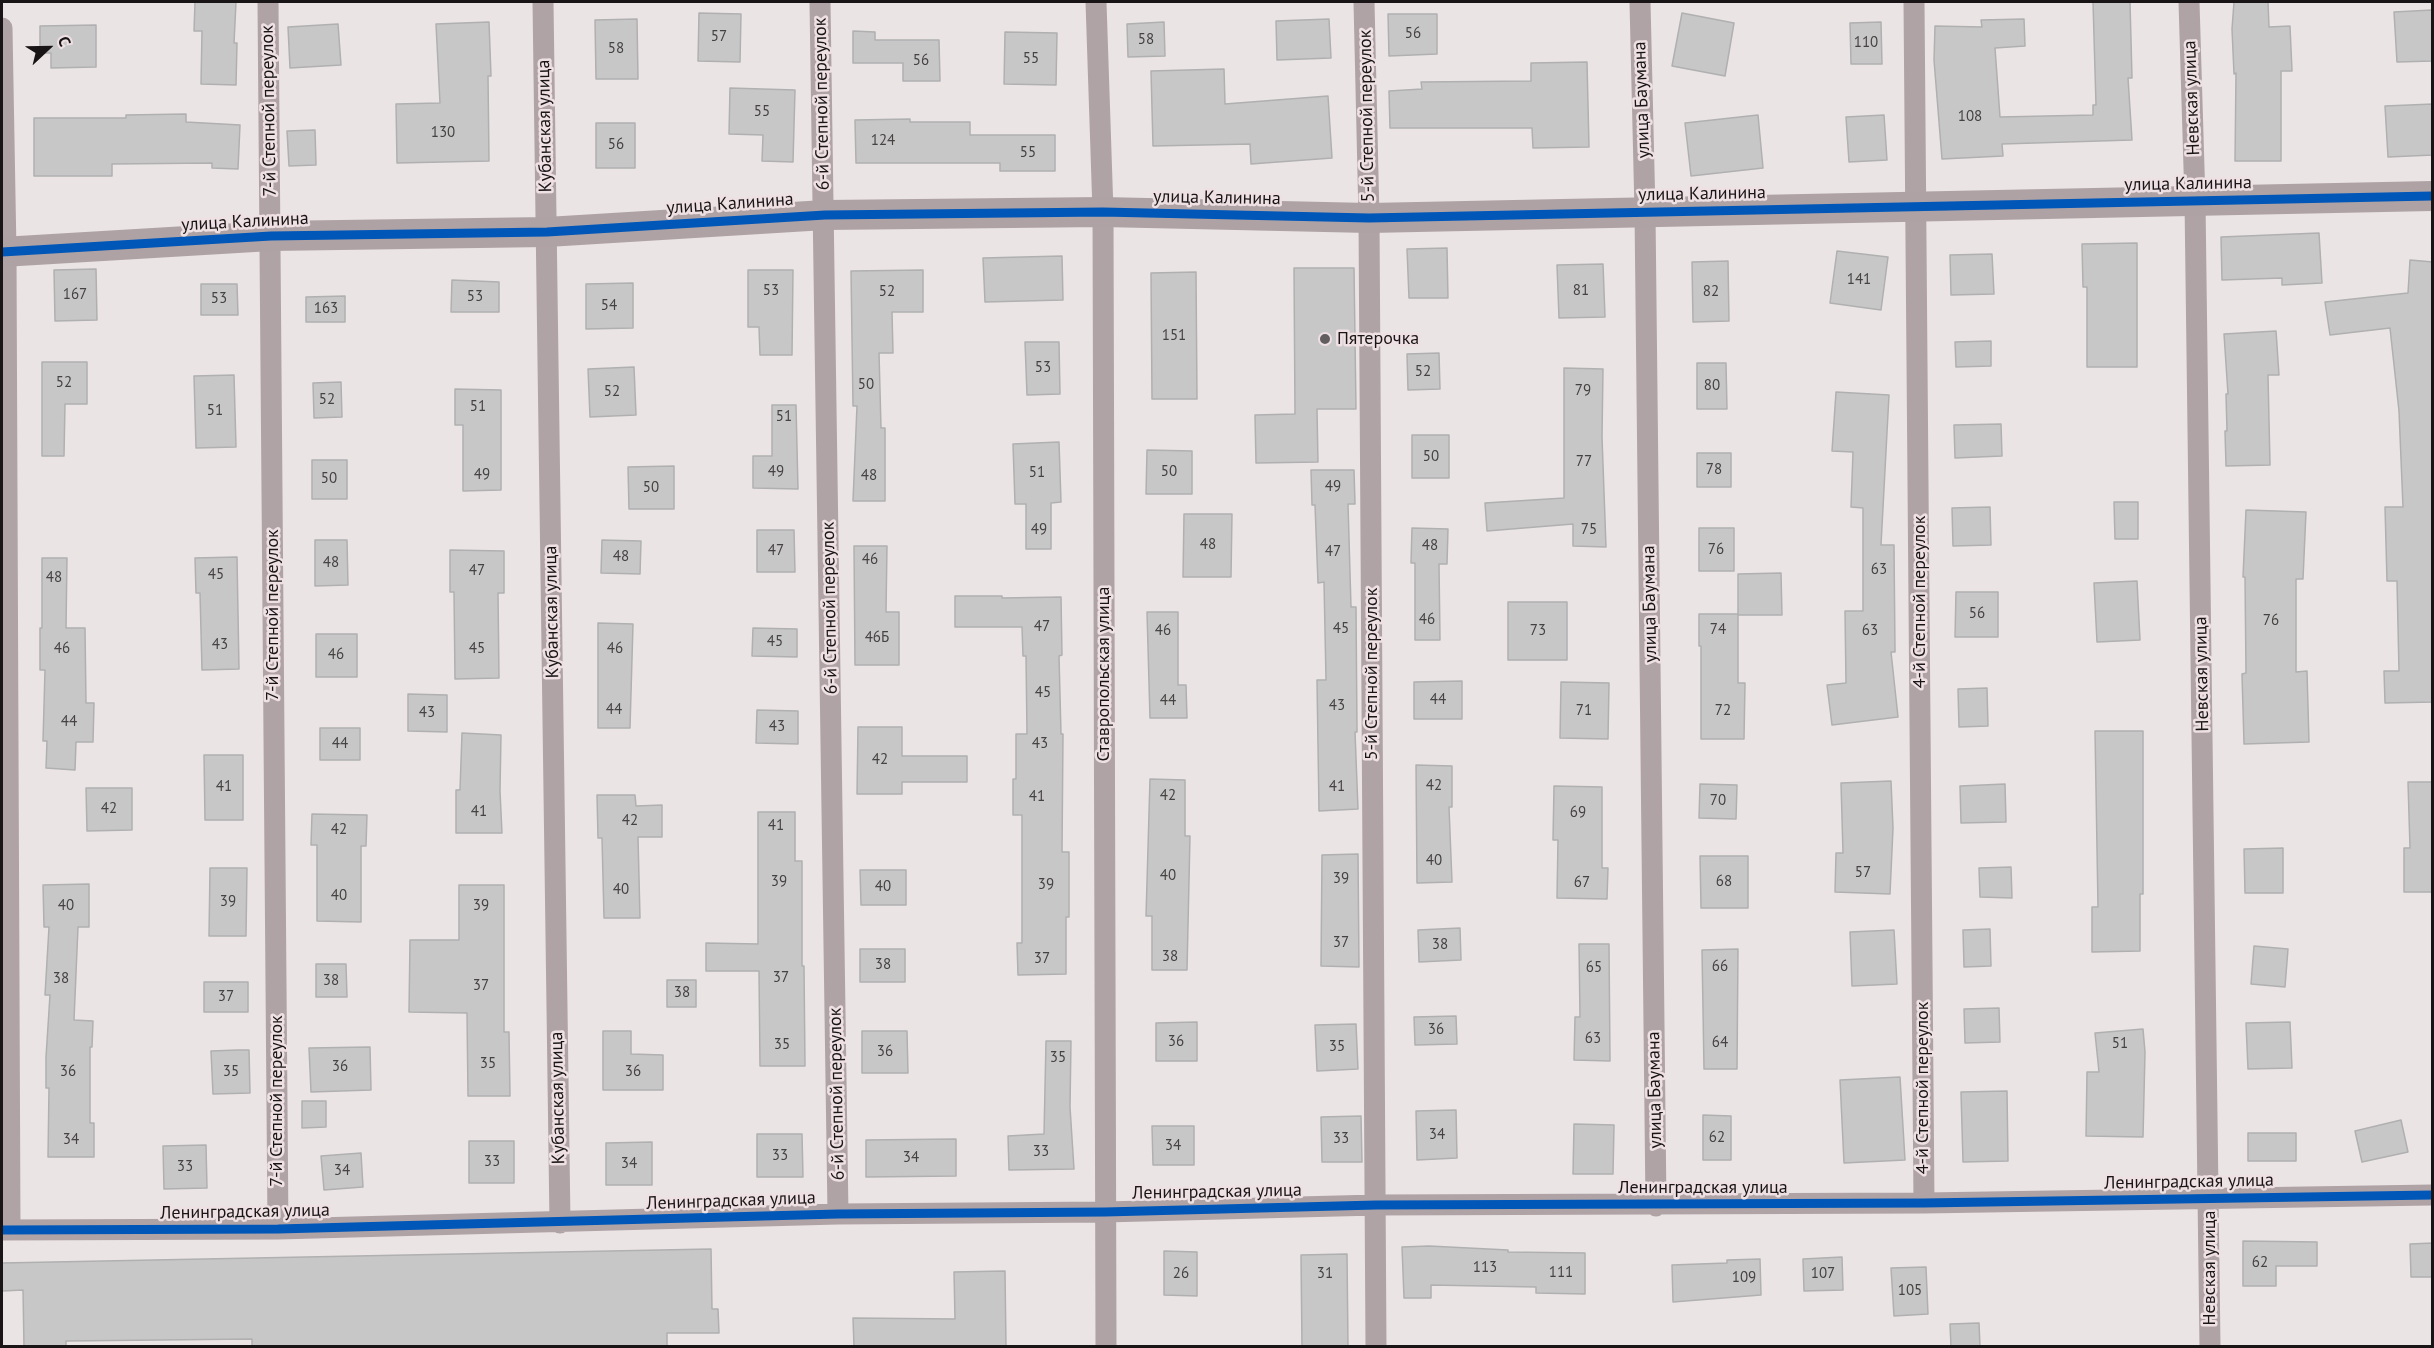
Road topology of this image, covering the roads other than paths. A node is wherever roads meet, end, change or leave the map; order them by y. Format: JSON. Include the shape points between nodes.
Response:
{"nodes":[{"id":1,"x":268,"y":2,"type":"edge"},
{"id":2,"x":543,"y":2,"type":"edge"},
{"id":3,"x":820,"y":2,"type":"edge"},
{"id":4,"x":1096,"y":2,"type":"edge"},
{"id":5,"x":1364,"y":2,"type":"edge"},
{"id":6,"x":1640,"y":2,"type":"edge"},
{"id":7,"x":1914,"y":2,"type":"edge"},
{"id":8,"x":2189,"y":2,"type":"edge"},
{"id":9,"x":2,"y":28,"type":"edge"},
{"id":10,"x":2433,"y":196,"type":"edge"},
{"id":11,"x":2195,"y":201,"type":"junction"},
{"id":12,"x":1917,"y":207,"type":"junction"},
{"id":13,"x":1103,"y":212,"type":"junction"},
{"id":14,"x":1645,"y":212,"type":"junction"},
{"id":15,"x":825,"y":214,"type":"junction"},
{"id":16,"x":1369,"y":218,"type":"junction"},
{"id":17,"x":547,"y":232,"type":"junction"},
{"id":18,"x":271,"y":236,"type":"junction"},
{"id":19,"x":4,"y":252,"type":"edge"},
{"id":20,"x":2433,"y":1195,"type":"edge"},
{"id":21,"x":2210,"y":1198,"type":"junction"},
{"id":22,"x":1924,"y":1203,"type":"junction"},
{"id":23,"x":1376,"y":1205,"type":"junction"},
{"id":24,"x":1656,"y":1206,"type":"junction"},
{"id":25,"x":1105,"y":1212,"type":"junction"},
{"id":26,"x":838,"y":1214,"type":"junction"},
{"id":27,"x":560,"y":1223,"type":"junction"},
{"id":28,"x":278,"y":1229,"type":"junction"},
{"id":29,"x":6,"y":1230,"type":"edge"},
{"id":30,"x":1106,"y":1347,"type":"edge"},
{"id":31,"x":1376,"y":1347,"type":"edge"},
{"id":32,"x":2211,"y":1347,"type":"edge"}],
"edges":[{"from":1,"to":18,"type":"street","name":"7-й Степной переулок"},
{"from":2,"to":17,"type":"street","name":"Кубанская улица"},
{"from":3,"to":15,"type":"street","name":"6-й Степной переулок"},
{"from":4,"to":13,"type":"street","name":"Ставропольская улица"},
{"from":5,"to":16,"type":"street","name":"5-й Степной переулок"},
{"from":6,"to":14,"type":"street","name":"улица Баумана"},
{"from":7,"to":12,"type":"street","name":"4-й Степной переулок"},
{"from":8,"to":11,"type":"street","name":"Невская улица"},
{"from":9,"to":19,"type":"street"},
{"from":10,"to":11,"type":"street","name":"улица Калинина"},
{"from":11,"to":12,"type":"street","name":"улица Калинина"},
{"from":11,"to":21,"type":"street","name":"Невская улица"},
{"from":12,"to":14,"type":"street","name":"улица Калинина"},
{"from":12,"to":22,"type":"street","name":"4-й Степной переулок"},
{"from":13,"to":15,"type":"street","name":"улица Калинина"},
{"from":13,"to":16,"type":"street","name":"улица Калинина"},
{"from":13,"to":25,"type":"street","name":"Ставропольская улица"},
{"from":14,"to":16,"type":"street","name":"улица Калинина"},
{"from":14,"to":24,"type":"street","name":"улица Баумана"},
{"from":15,"to":17,"type":"street","name":"улица Калинина"},
{"from":15,"to":26,"type":"street","name":"6-й Степной переулок"},
{"from":16,"to":23,"type":"street","name":"5-й Степной переулок"},
{"from":17,"to":18,"type":"street","name":"улица Калинина"},
{"from":17,"to":27,"type":"street","name":"Кубанская улица"},
{"from":18,"to":19,"type":"street","name":"улица Калинина"},
{"from":18,"to":28,"type":"street","name":"7-й Степной переулок"},
{"from":19,"to":29,"type":"street"},
{"from":20,"to":21,"type":"street","name":"Ленинградская улица"},
{"from":21,"to":22,"type":"street","name":"Ленинградская улица"},
{"from":21,"to":32,"type":"street","name":"Невская улица"},
{"from":22,"to":24,"type":"street","name":"Ленинградская улица"},
{"from":23,"to":24,"type":"street","name":"Ленинградская улица"},
{"from":23,"to":25,"type":"street","name":"Ленинградская улица"},
{"from":23,"to":31,"type":"street","name":"5-й Степной переулок"},
{"from":25,"to":26,"type":"street","name":"Ленинградская улица"},
{"from":25,"to":30,"type":"street","name":"Ставропольская улица"},
{"from":26,"to":27,"type":"street","name":"Ленинградская улица"},
{"from":27,"to":28,"type":"street","name":"Ленинградская улица"},
{"from":28,"to":29,"type":"street","name":"Ленинградская улица"}]}
